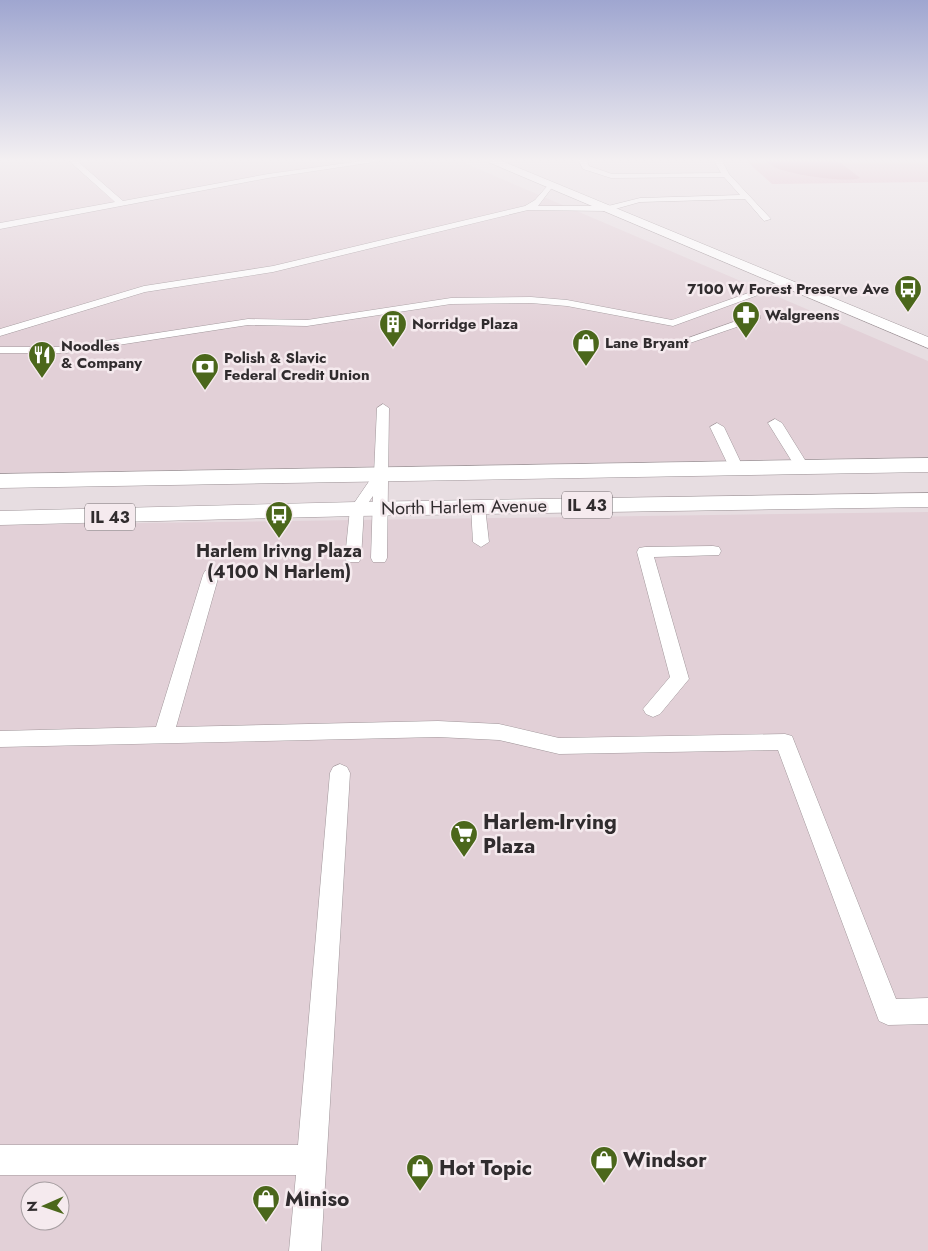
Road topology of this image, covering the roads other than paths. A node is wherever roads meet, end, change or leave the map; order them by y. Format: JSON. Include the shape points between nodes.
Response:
{"nodes":[{"id":1,"x":45,"y":217,"type":"edge"},
{"id":2,"x":489,"y":217,"type":"edge"},
{"id":3,"x":629,"y":217,"type":"edge"},
{"id":4,"x":0,"y":226,"type":"edge"},
{"id":5,"x":786,"y":283,"type":"junction"},
{"id":6,"x":756,"y":317,"type":"dead end"},
{"id":7,"x":0,"y":333,"type":"edge"},
{"id":8,"x":683,"y":342,"type":"dead end"},
{"id":9,"x":928,"y":343,"type":"edge"},
{"id":10,"x":0,"y":350,"type":"edge"},
{"id":11,"x":383,"y":408,"type":"dead end"},
{"id":12,"x":775,"y":423,"type":"dead end"},
{"id":13,"x":717,"y":427,"type":"dead end"},
{"id":14,"x":928,"y":465,"type":"edge"},
{"id":15,"x":803,"y":468,"type":"junction"},
{"id":16,"x":737,"y":469,"type":"junction"},
{"id":17,"x":381,"y":474,"type":"junction"},
{"id":18,"x":0,"y":481,"type":"edge"},
{"id":19,"x":928,"y":500,"type":"edge"},
{"id":20,"x":478,"y":507,"type":"junction"},
{"id":21,"x":381,"y":508,"type":"junction"},
{"id":22,"x":357,"y":509,"type":"junction"},
{"id":23,"x":0,"y":518,"type":"edge"},
{"id":24,"x":481,"y":542,"type":"dead end"},
{"id":25,"x":713,"y":551,"type":"dead end"},
{"id":26,"x":354,"y":558,"type":"dead end"},
{"id":27,"x":379,"y":558,"type":"dead end"},
{"id":28,"x":211,"y":575,"type":"dead end"},
{"id":29,"x":652,"y":710,"type":"dead end"},
{"id":30,"x":164,"y":734,"type":"junction"},
{"id":31,"x":0,"y":739,"type":"edge"},
{"id":32,"x":340,"y":773,"type":"dead end"},
{"id":33,"x":928,"y":1011,"type":"edge"},
{"id":34,"x":0,"y":1160,"type":"edge"},
{"id":35,"x":311,"y":1160,"type":"junction"},
{"id":36,"x":305,"y":1251,"type":"edge"}],
"edges":[{"from":1,"to":4,"type":"lane"},
{"from":2,"to":7,"type":"lane","via":[[273,269],[144,289]]},
{"from":3,"to":5,"type":"main road"},
{"from":5,"to":9,"type":"main road"},
{"from":5,"to":10,"type":"lane","via":[[673,323],[531,300],[451,301],[307,323],[248,322],[66,350]]},
{"from":6,"to":8,"type":"lane"},
{"from":11,"to":17,"type":"lane"},
{"from":12,"to":15,"type":"lane"},
{"from":13,"to":16,"type":"lane"},
{"from":14,"to":15,"type":"main road","name":"North Harlem Avenue","number":"IL 43"},
{"from":15,"to":16,"type":"main road","name":"North Harlem Avenue","number":"IL 43"},
{"from":16,"to":17,"type":"main road","name":"North Harlem Avenue","number":"IL 43"},
{"from":17,"to":18,"type":"main road","name":"North Harlem Avenue","number":"IL 43"},
{"from":17,"to":21,"type":"lane"},
{"from":17,"to":22,"type":"lane"},
{"from":19,"to":20,"type":"main road","name":"North Harlem Avenue","number":"IL 43"},
{"from":20,"to":21,"type":"main road","name":"North Harlem Avenue","number":"IL 43"},
{"from":20,"to":24,"type":"lane"},
{"from":21,"to":22,"type":"main road","name":"North Harlem Avenue","number":"IL 43"},
{"from":21,"to":27,"type":"lane"},
{"from":22,"to":23,"type":"main road","name":"North Harlem Avenue","number":"IL 43"},
{"from":22,"to":26,"type":"lane"},
{"from":25,"to":29,"type":"lane","via":[[645,552],[680,679]]},
{"from":28,"to":30,"type":"lane"},
{"from":30,"to":31,"type":"lane"},
{"from":30,"to":33,"type":"lane","via":[[438,729],[499,732],[560,746],[785,742],[888,1012]]},
{"from":32,"to":35,"type":"lane"},
{"from":34,"to":35,"type":"lane"},
{"from":35,"to":36,"type":"lane"}]}
